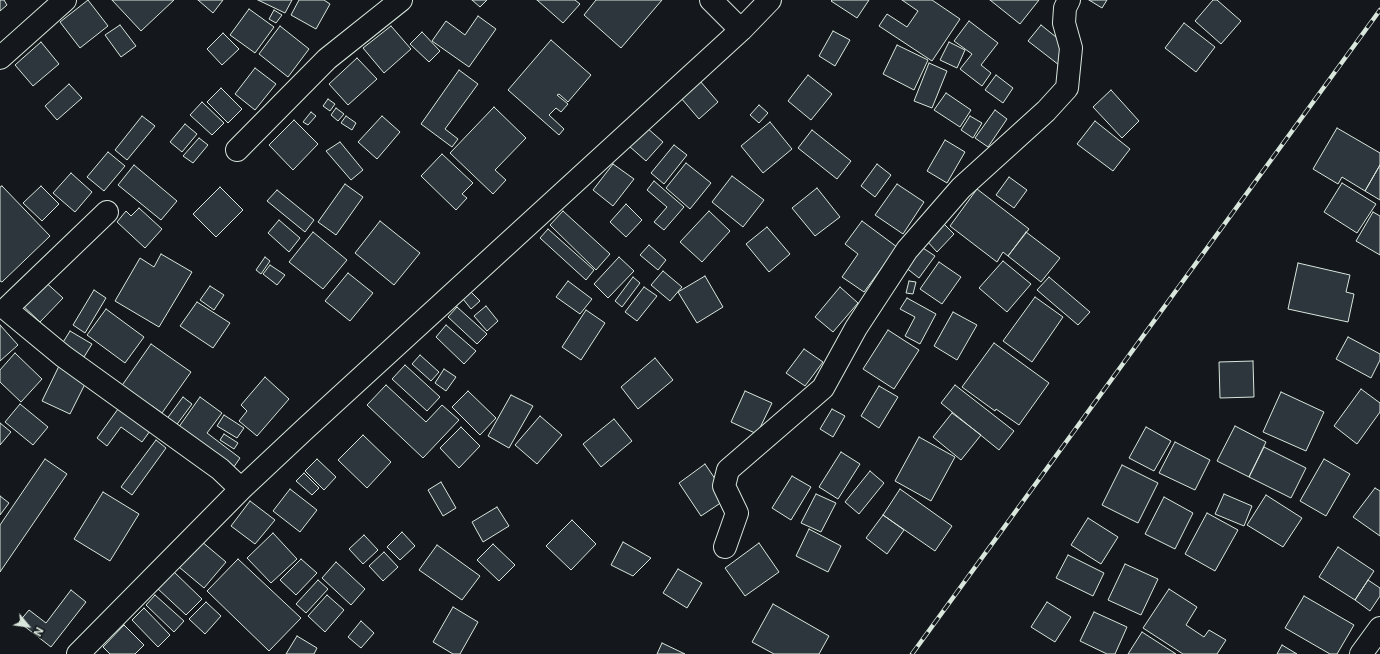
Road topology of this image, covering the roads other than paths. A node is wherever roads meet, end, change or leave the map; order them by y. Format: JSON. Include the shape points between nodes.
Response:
{"nodes":[{"id":1,"x":65,"y":0,"type":"edge"},
{"id":2,"x":401,"y":0,"type":"edge"},
{"id":3,"x":711,"y":0,"type":"edge"},
{"id":4,"x":770,"y":0,"type":"edge"},
{"id":5,"x":1069,"y":0,"type":"edge"},
{"id":6,"x":741,"y":30,"type":"junction"},
{"id":7,"x":0,"y":58,"type":"edge"},
{"id":8,"x":237,"y":150,"type":"dead end"},
{"id":9,"x":107,"y":212,"type":"dead end"},
{"id":10,"x":3,"y":311,"type":"edge"},
{"id":11,"x":241,"y":489,"type":"junction"},
{"id":12,"x":725,"y":547,"type":"dead end"},
{"id":13,"x":1380,"y":628,"type":"edge"},
{"id":14,"x":78,"y":654,"type":"edge"},
{"id":15,"x":1360,"y":654,"type":"edge"}],
"edges":[{"from":1,"to":7,"type":"street"},
{"from":2,"to":8,"type":"street","via":[[327,58]]},
{"from":3,"to":6,"type":"street"},
{"from":4,"to":6,"type":"street"},
{"from":5,"to":12,"type":"street","via":[[1065,8],[1064,23],[1071,48],[1067,88],[1046,111],[961,188],[907,250],[856,328],[822,388],[728,470],[724,486],[737,513]]},
{"from":6,"to":11,"type":"street","via":[[459,286]]},
{"from":9,"to":10,"type":"street"},
{"from":10,"to":11,"type":"street","via":[[220,470]]},
{"from":11,"to":14,"type":"street"},
{"from":13,"to":15,"type":"street"}]}
